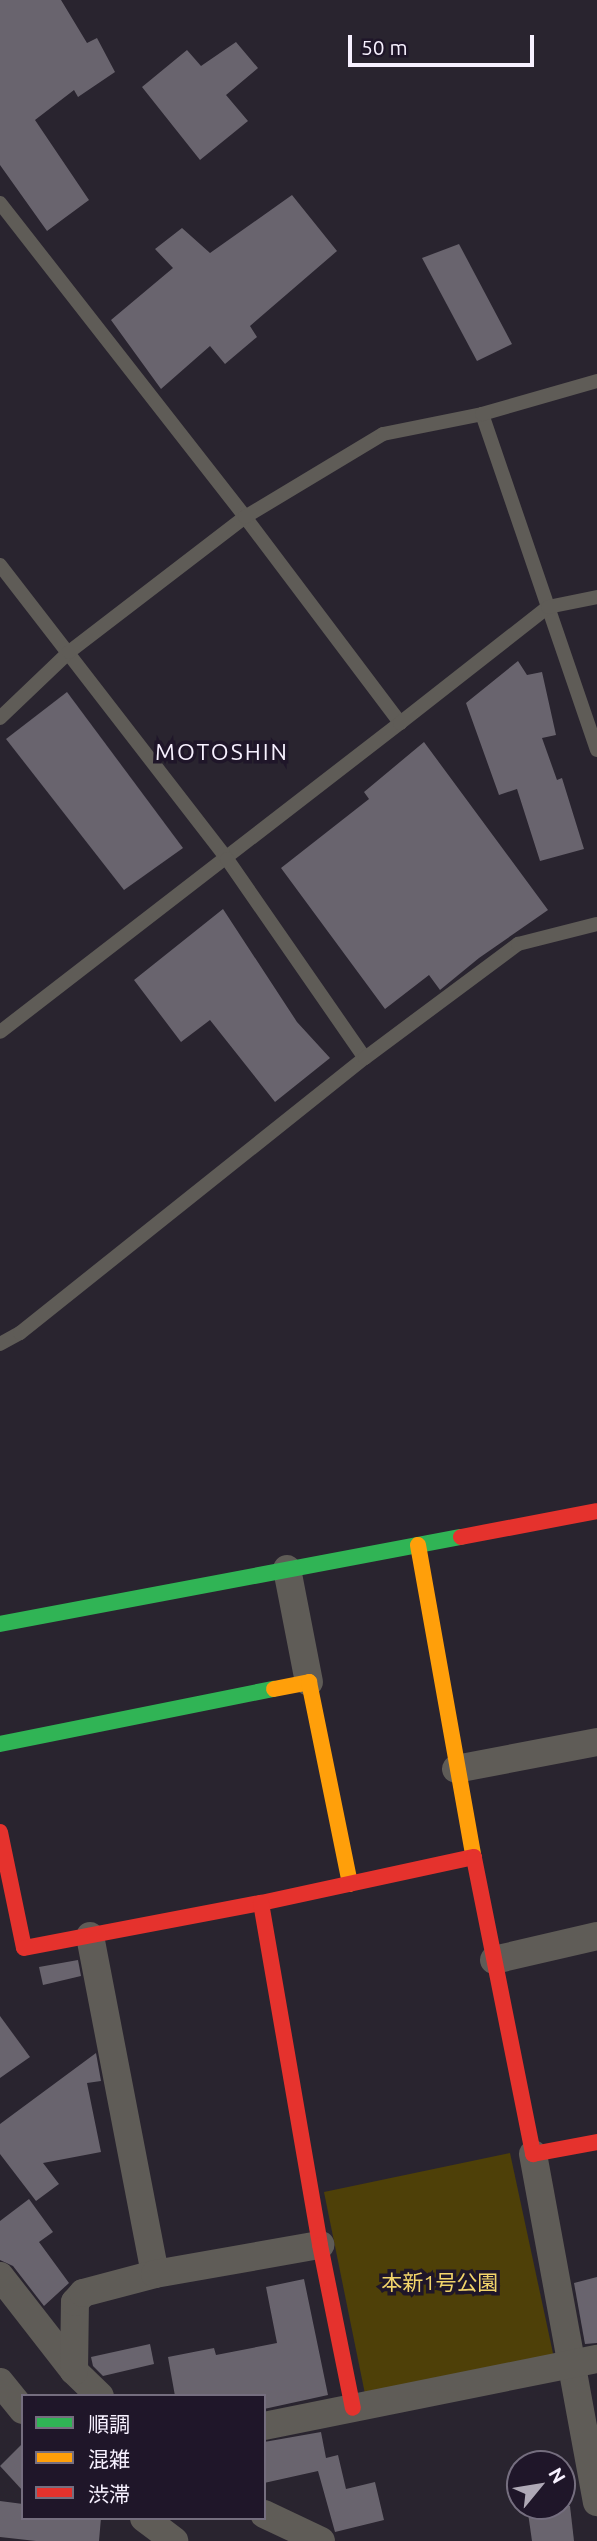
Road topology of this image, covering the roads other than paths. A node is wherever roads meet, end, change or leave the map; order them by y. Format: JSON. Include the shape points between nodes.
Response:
{"nodes":[{"id":1,"x":0,"y":202,"type":"edge"},
{"id":2,"x":597,"y":381,"type":"edge"},
{"id":3,"x":482,"y":414,"type":"junction"},
{"id":4,"x":245,"y":517,"type":"junction"},
{"id":5,"x":0,"y":565,"type":"edge"},
{"id":6,"x":597,"y":597,"type":"edge"},
{"id":7,"x":548,"y":607,"type":"junction"},
{"id":8,"x":69,"y":652,"type":"junction"},
{"id":9,"x":0,"y":719,"type":"edge"},
{"id":10,"x":400,"y":723,"type":"junction"},
{"id":11,"x":597,"y":750,"type":"edge"},
{"id":12,"x":227,"y":859,"type":"junction"},
{"id":13,"x":597,"y":924,"type":"edge"},
{"id":14,"x":0,"y":1032,"type":"edge"},
{"id":15,"x":365,"y":1058,"type":"junction"},
{"id":16,"x":0,"y":1344,"type":"edge"},
{"id":17,"x":597,"y":1511,"type":"edge"},
{"id":18,"x":418,"y":1545,"type":"junction"},
{"id":19,"x":287,"y":1569,"type":"junction"},
{"id":20,"x":0,"y":1624,"type":"edge"},
{"id":21,"x":309,"y":1682,"type":"junction"},
{"id":22,"x":597,"y":1742,"type":"edge"},
{"id":23,"x":0,"y":1744,"type":"edge"},
{"id":24,"x":456,"y":1769,"type":"junction"},
{"id":25,"x":0,"y":1832,"type":"edge"},
{"id":26,"x":474,"y":1857,"type":"junction"},
{"id":27,"x":350,"y":1884,"type":"junction"},
{"id":28,"x":261,"y":1903,"type":"junction"},
{"id":29,"x":90,"y":1936,"type":"junction"},
{"id":30,"x":597,"y":1936,"type":"edge"},
{"id":31,"x":494,"y":1960,"type":"junction"},
{"id":32,"x":597,"y":2142,"type":"edge"},
{"id":33,"x":533,"y":2154,"type":"junction"},
{"id":34,"x":320,"y":2245,"type":"junction"},
{"id":35,"x":155,"y":2274,"type":"junction"},
{"id":36,"x":0,"y":2276,"type":"edge"},
{"id":37,"x":597,"y":2359,"type":"edge"},
{"id":38,"x":569,"y":2365,"type":"junction"},
{"id":39,"x":74,"y":2371,"type":"junction"},
{"id":40,"x":0,"y":2382,"type":"edge"},
{"id":41,"x":98,"y":2394,"type":"edge"},
{"id":42,"x":353,"y":2407,"type":"junction"},
{"id":43,"x":21,"y":2408,"type":"edge"},
{"id":44,"x":266,"y":2426,"type":"edge"},
{"id":45,"x":597,"y":2502,"type":"edge"},
{"id":46,"x":266,"y":2515,"type":"edge"},
{"id":47,"x":147,"y":2520,"type":"edge"},
{"id":48,"x":311,"y":2540,"type":"edge"},
{"id":49,"x":174,"y":2541,"type":"edge"}],
"edges":[{"from":1,"to":4,"type":"lane"},
{"from":2,"to":3,"type":"lane"},
{"from":3,"to":4,"type":"lane","via":[[383,433]]},
{"from":3,"to":7,"type":"lane"},
{"from":4,"to":8,"type":"lane"},
{"from":4,"to":10,"type":"lane"},
{"from":5,"to":8,"type":"lane"},
{"from":6,"to":7,"type":"lane"},
{"from":7,"to":10,"type":"lane"},
{"from":7,"to":11,"type":"lane"},
{"from":8,"to":9,"type":"lane"},
{"from":8,"to":12,"type":"lane"},
{"from":10,"to":12,"type":"lane"},
{"from":12,"to":14,"type":"lane"},
{"from":12,"to":15,"type":"lane"},
{"from":13,"to":15,"type":"lane","via":[[518,944]]},
{"from":15,"to":16,"type":"lane","via":[[20,1333]]},
{"from":17,"to":18,"type":"street"},
{"from":18,"to":19,"type":"street"},
{"from":18,"to":24,"type":"street"},
{"from":19,"to":20,"type":"street"},
{"from":19,"to":21,"type":"street"},
{"from":21,"to":23,"type":"street"},
{"from":21,"to":27,"type":"street"},
{"from":22,"to":24,"type":"street"},
{"from":24,"to":26,"type":"street"},
{"from":25,"to":29,"type":"street","via":[[24,1948]]},
{"from":26,"to":27,"type":"street"},
{"from":26,"to":31,"type":"street"},
{"from":27,"to":28,"type":"street"},
{"from":28,"to":29,"type":"street"},
{"from":28,"to":34,"type":"street"},
{"from":29,"to":35,"type":"street"},
{"from":30,"to":31,"type":"street"},
{"from":31,"to":33,"type":"street"},
{"from":32,"to":33,"type":"street"},
{"from":33,"to":38,"type":"street"},
{"from":34,"to":35,"type":"street"},
{"from":34,"to":42,"type":"street"},
{"from":35,"to":39,"type":"street","via":[[83,2293],[75,2302]]},
{"from":36,"to":39,"type":"street"},
{"from":37,"to":38,"type":"street"},
{"from":38,"to":42,"type":"street"},
{"from":38,"to":45,"type":"street"},
{"from":39,"to":41,"type":"street"},
{"from":40,"to":43,"type":"street"},
{"from":42,"to":44,"type":"street"},
{"from":46,"to":48,"type":"street"},
{"from":47,"to":49,"type":"street"}]}
